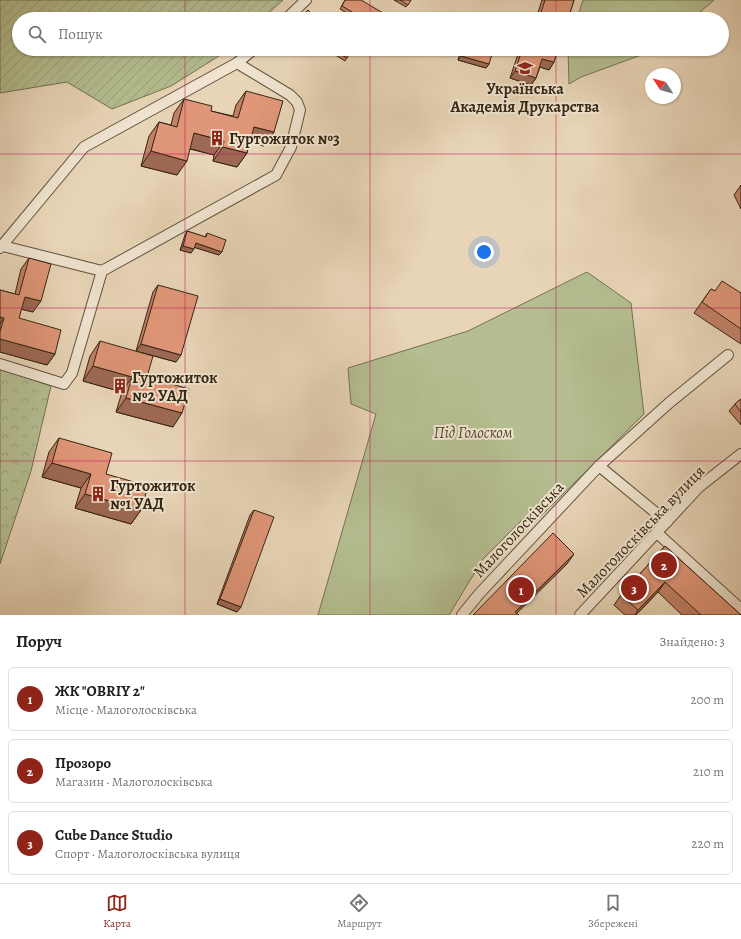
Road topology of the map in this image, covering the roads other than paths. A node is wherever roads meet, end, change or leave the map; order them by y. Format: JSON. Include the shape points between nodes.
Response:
{"nodes":[{"id":1,"x":306,"y":0,"type":"edge"},
{"id":2,"x":293,"y":12,"type":"edge"},
{"id":3,"x":246,"y":56,"type":"edge"},
{"id":4,"x":237,"y":63,"type":"junction"},
{"id":5,"x":1,"y":247,"type":"edge"},
{"id":6,"x":102,"y":271,"type":"junction"},
{"id":7,"x":728,"y":355,"type":"dead end"},
{"id":8,"x":0,"y":364,"type":"edge"},
{"id":9,"x":741,"y":454,"type":"edge"},
{"id":10,"x":599,"y":466,"type":"junction"},
{"id":11,"x":666,"y":522,"type":"junction"},
{"id":12,"x":657,"y":533,"type":"junction"},
{"id":13,"x":741,"y":608,"type":"edge"},
{"id":14,"x":462,"y":615,"type":"edge"},
{"id":15,"x":580,"y":615,"type":"edge"}],
"edges":[{"from":1,"to":2,"type":"street"},
{"from":3,"to":4,"type":"street"},
{"from":4,"to":5,"type":"street","via":[[84,146]]},
{"from":4,"to":6,"type":"street","via":[[290,95],[300,110],[291,147],[276,175]]},
{"from":5,"to":6,"type":"street"},
{"from":6,"to":8,"type":"street","via":[[72,373],[64,384]]},
{"from":7,"to":10,"type":"street","name":"Малоголосківська","via":[[669,403]]},
{"from":9,"to":11,"type":"street","name":"Малоголосківська вулиця","via":[[699,487]]},
{"from":10,"to":11,"type":"street"},
{"from":10,"to":14,"type":"street","name":"Малоголосківська","via":[[478,594]]},
{"from":11,"to":12,"type":"street","name":"Малоголосківська вулиця"},
{"from":12,"to":13,"type":"street"},
{"from":12,"to":15,"type":"street","name":"Малоголосківська вулиця"}]}
